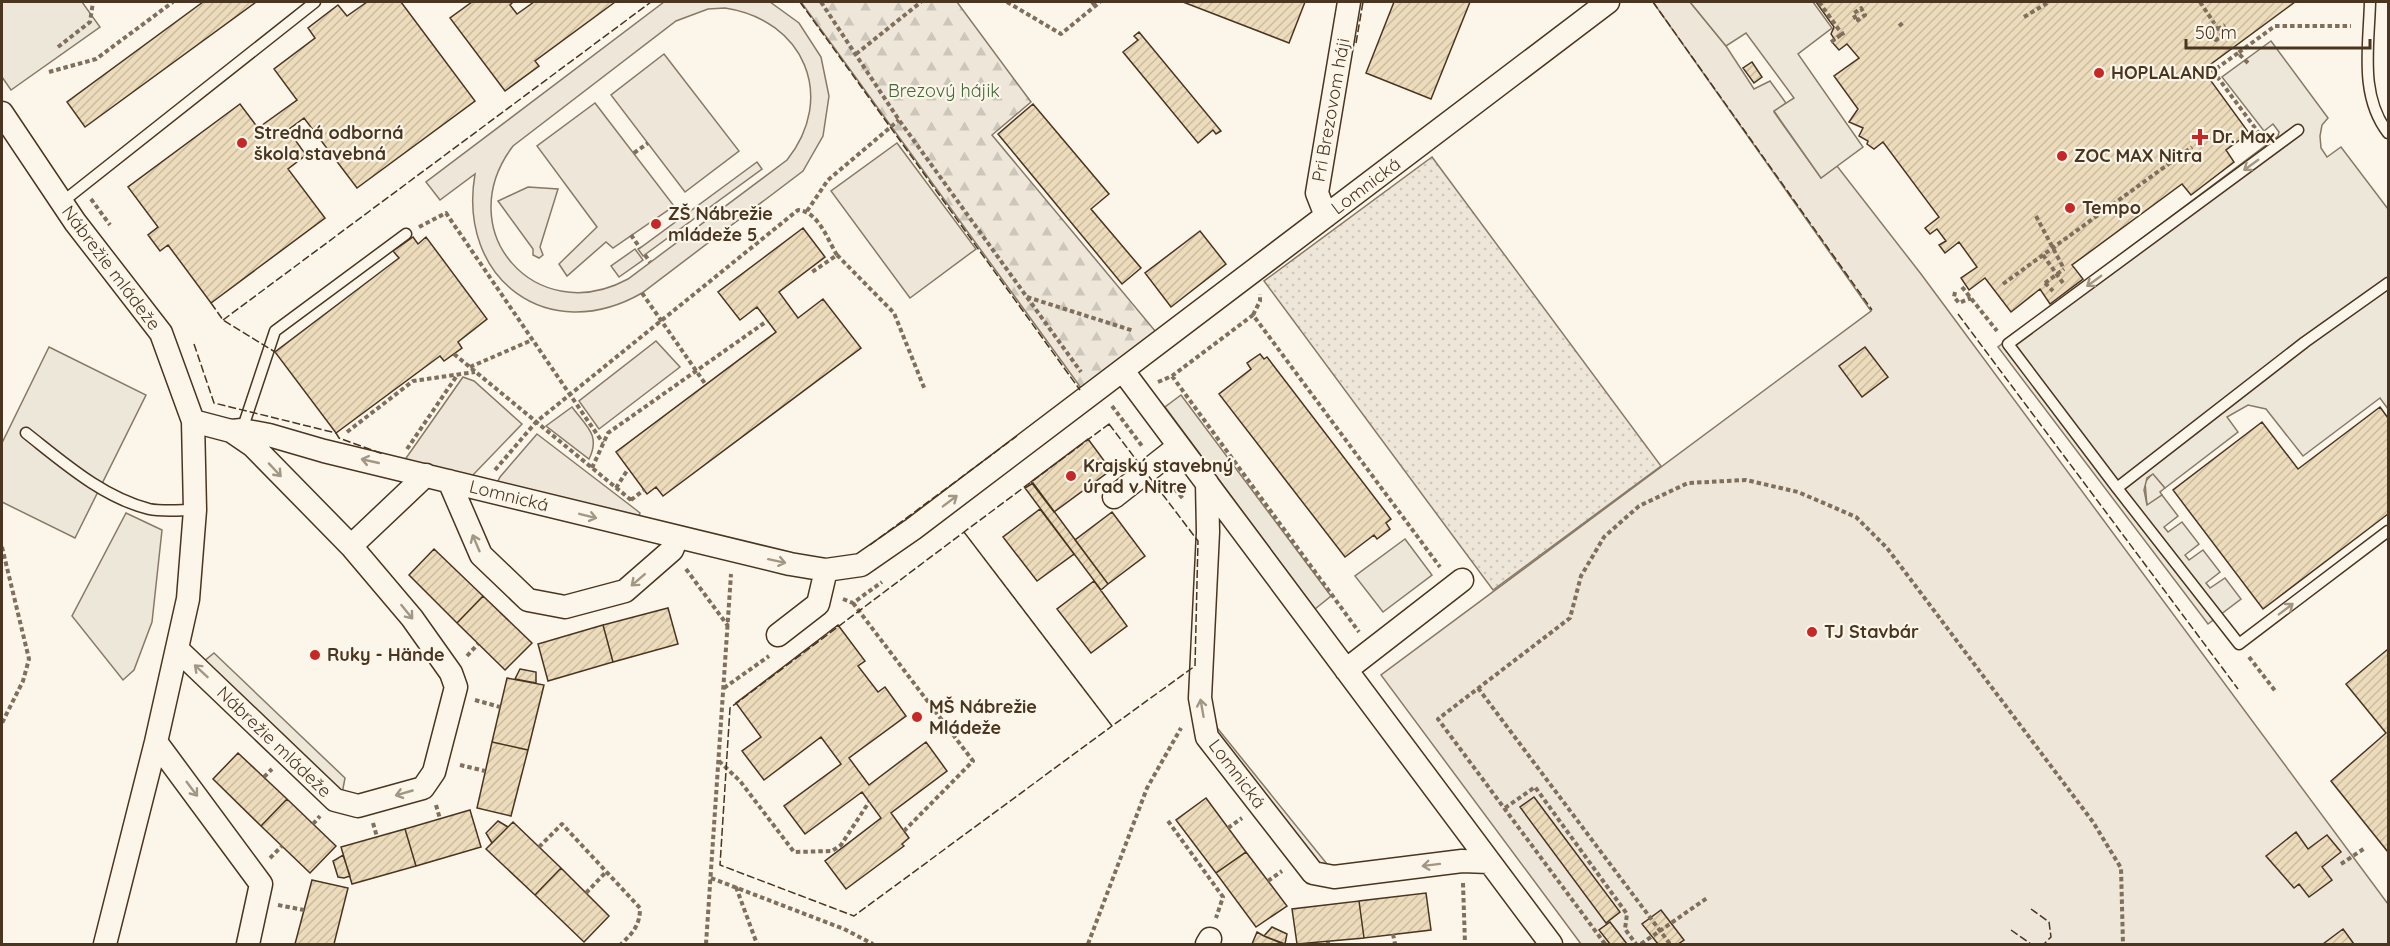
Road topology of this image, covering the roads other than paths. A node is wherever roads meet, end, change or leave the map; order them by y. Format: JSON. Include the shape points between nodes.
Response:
{"nodes":[{"id":1,"x":315,"y":2,"type":"edge"},
{"id":2,"x":1349,"y":2,"type":"edge"},
{"id":3,"x":1608,"y":2,"type":"edge"},
{"id":4,"x":2370,"y":2,"type":"edge"},
{"id":5,"x":2,"y":113,"type":"edge"},
{"id":6,"x":2298,"y":130,"type":"dead end"},
{"id":7,"x":2388,"y":133,"type":"edge"},
{"id":8,"x":61,"y":202,"type":"junction"},
{"id":9,"x":1326,"y":216,"type":"junction"},
{"id":10,"x":406,"y":234,"type":"road end"},
{"id":11,"x":2388,"y":283,"type":"edge"},
{"id":12,"x":1123,"y":371,"type":"junction"},
{"id":13,"x":193,"y":421,"type":"junction"},
{"id":14,"x":236,"y":431,"type":"junction"},
{"id":15,"x":26,"y":433,"type":"dead end"},
{"id":16,"x":1179,"y":446,"type":"junction"},
{"id":17,"x":426,"y":475,"type":"junction"},
{"id":18,"x":449,"y":481,"type":"junction"},
{"id":19,"x":1207,"y":483,"type":"junction"},
{"id":20,"x":2117,"y":488,"type":"junction"},
{"id":21,"x":1114,"y":497,"type":"dead end"},
{"id":22,"x":195,"y":510,"type":"junction"},
{"id":23,"x":2388,"y":531,"type":"edge"},
{"id":24,"x":674,"y":544,"type":"junction"},
{"id":25,"x":351,"y":546,"type":"junction"},
{"id":26,"x":826,"y":570,"type":"junction"},
{"id":27,"x":1452,"y":575,"type":"road end"},
{"id":28,"x":778,"y":635,"type":"road end"},
{"id":29,"x":177,"y":649,"type":"junction"},
{"id":30,"x":1346,"y":670,"type":"junction"},
{"id":31,"x":156,"y":742,"type":"junction"},
{"id":32,"x":1489,"y":862,"type":"junction"},
{"id":33,"x":105,"y":945,"type":"edge"},
{"id":34,"x":248,"y":945,"type":"edge"},
{"id":35,"x":1551,"y":945,"type":"edge"}],
"edges":[{"from":1,"to":8,"type":"lane"},
{"from":2,"to":9,"type":"street","name":"Pri Brezovom háji","via":[[1317,193]]},
{"from":3,"to":9,"type":"street","name":"Lomnická"},
{"from":4,"to":7,"type":"lane","via":[[2367,83],[2372,103]]},
{"from":5,"to":8,"type":"street","name":"Nábrežie mládeže"},
{"from":6,"to":20,"type":"lane","one_way":true,"via":[[2008,344]]},
{"from":8,"to":13,"type":"street","name":"Nábrežie mládeže","via":[[161,333]]},
{"from":9,"to":12,"type":"street","name":"Lomnická"},
{"from":10,"to":14,"type":"lane","via":[[274,331]]},
{"from":11,"to":20,"type":"lane","via":[[2305,342]]},
{"from":12,"to":16,"type":"street"},
{"from":26,"to":12,"type":"street","name":"Lomnická","one_way":true,"via":[[861,565]]},
{"from":13,"to":14,"type":"street","name":"Lomnická"},
{"from":13,"to":22,"type":"street","name":"Nábrežie mládeže"},
{"from":17,"to":14,"type":"street","name":"Lomnická","one_way":true,"via":[[269,435]]},
{"from":14,"to":25,"type":"street","name":"Nábrežie mládeže","one_way":true},
{"from":15,"to":22,"type":"lane","via":[[79,475],[118,495],[149,509]]},
{"from":16,"to":19,"type":"street"},
{"from":16,"to":21,"type":"street"},
{"from":17,"to":18,"type":"street","name":"Lomnická"},
{"from":17,"to":25,"type":"street"},
{"from":18,"to":24,"type":"street","name":"Lomnická","one_way":true},
{"from":24,"to":18,"type":"street","one_way":true,"via":[[625,591],[565,607],[528,600],[481,555]]},
{"from":19,"to":30,"type":"street"},
{"from":32,"to":19,"type":"street","name":"Lomnická","one_way":true,"via":[[1462,861],[1334,877],[1313,873],[1207,737],[1201,692]]},
{"from":20,"to":23,"type":"lane","one_way":true,"via":[[2239,644]]},
{"from":22,"to":29,"type":"street","name":"Nábrežie mládeže","via":[[188,599]]},
{"from":24,"to":26,"type":"street","name":"Lomnická","one_way":true},
{"from":25,"to":29,"type":"street","name":"Nábrežie mládeže","one_way":true,"via":[[412,618],[456,687],[434,772],[423,788],[358,806],[335,800]]},
{"from":26,"to":28,"type":"street","via":[[818,604]]},
{"from":27,"to":30,"type":"street"},
{"from":29,"to":31,"type":"street","name":"Nábrežie mládeže"},
{"from":30,"to":32,"type":"street"},
{"from":31,"to":33,"type":"street","name":"Nábrežie mládeže"},
{"from":31,"to":34,"type":"street","one_way":true,"via":[[261,884]]},
{"from":32,"to":35,"type":"street"}]}
